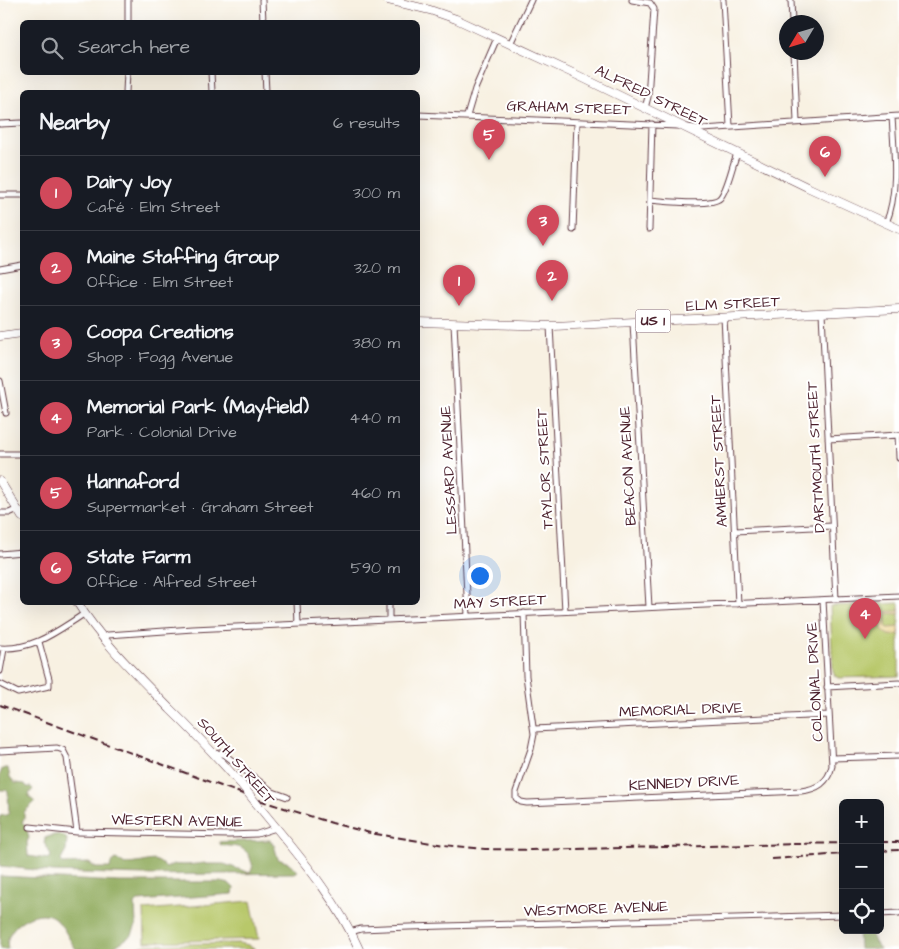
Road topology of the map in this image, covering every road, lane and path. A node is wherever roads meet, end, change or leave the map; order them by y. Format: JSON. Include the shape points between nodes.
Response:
{"nodes":[{"id":1,"x":128,"y":0,"type":"edge"},
{"id":2,"x":262,"y":0,"type":"edge"},
{"id":3,"x":388,"y":0,"type":"edge"},
{"id":4,"x":531,"y":0,"type":"edge"},
{"id":5,"x":632,"y":0,"type":"edge"},
{"id":6,"x":723,"y":0,"type":"edge"},
{"id":7,"x":791,"y":0,"type":"edge"},
{"id":8,"x":792,"y":15,"type":"edge"},
{"id":9,"x":128,"y":20,"type":"edge"},
{"id":10,"x":263,"y":20,"type":"edge"},
{"id":11,"x":497,"y":38,"type":"junction"},
{"id":12,"x":510,"y":44,"type":"junction"},
{"id":13,"x":794,"y":60,"type":"edge"},
{"id":14,"x":127,"y":75,"type":"edge"},
{"id":15,"x":211,"y":75,"type":"edge"},
{"id":16,"x":265,"y":75,"type":"edge"},
{"id":17,"x":126,"y":90,"type":"edge"},
{"id":18,"x":212,"y":90,"type":"edge"},
{"id":19,"x":266,"y":90,"type":"edge"},
{"id":20,"x":645,"y":108,"type":"junction"},
{"id":21,"x":420,"y":115,"type":"edge"},
{"id":22,"x":467,"y":116,"type":"junction"},
{"id":23,"x":892,"y":116,"type":"junction"},
{"id":24,"x":899,"y":116,"type":"edge"},
{"id":25,"x":577,"y":122,"type":"junction"},
{"id":26,"x":797,"y":122,"type":"junction"},
{"id":27,"x":20,"y":123,"type":"edge"},
{"id":28,"x":0,"y":124,"type":"edge"},
{"id":29,"x":652,"y":124,"type":"junction"},
{"id":30,"x":730,"y":126,"type":"junction"},
{"id":31,"x":683,"y":127,"type":"junction"},
{"id":32,"x":737,"y":154,"type":"junction"},
{"id":33,"x":0,"y":195,"type":"edge"},
{"id":34,"x":20,"y":195,"type":"edge"},
{"id":35,"x":650,"y":200,"type":"junction"},
{"id":36,"x":886,"y":223,"type":"junction"},
{"id":37,"x":899,"y":229,"type":"edge"},
{"id":38,"x":572,"y":230,"type":"dead end"},
{"id":39,"x":649,"y":230,"type":"dead end"},
{"id":40,"x":20,"y":265,"type":"edge"},
{"id":41,"x":0,"y":269,"type":"edge"},
{"id":42,"x":899,"y":309,"type":"edge"},
{"id":43,"x":822,"y":313,"type":"junction"},
{"id":44,"x":724,"y":318,"type":"junction"},
{"id":45,"x":420,"y":322,"type":"edge"},
{"id":46,"x":633,"y":322,"type":"junction"},
{"id":47,"x":454,"y":323,"type":"junction"},
{"id":48,"x":550,"y":326,"type":"junction"},
{"id":49,"x":20,"y":333,"type":"edge"},
{"id":50,"x":0,"y":336,"type":"edge"},
{"id":51,"x":0,"y":381,"type":"edge"},
{"id":52,"x":6,"y":413,"type":"dead end"},
{"id":53,"x":898,"y":435,"type":"edge"},
{"id":54,"x":828,"y":439,"type":"junction"},
{"id":55,"x":0,"y":454,"type":"edge"},
{"id":56,"x":20,"y":454,"type":"edge"},
{"id":57,"x":899,"y":458,"type":"edge"},
{"id":58,"x":0,"y":481,"type":"edge"},
{"id":59,"x":18,"y":509,"type":"junction"},
{"id":60,"x":0,"y":513,"type":"edge"},
{"id":61,"x":20,"y":513,"type":"edge"},
{"id":62,"x":832,"y":526,"type":"junction"},
{"id":63,"x":735,"y":531,"type":"junction"},
{"id":64,"x":20,"y":552,"type":"edge"},
{"id":65,"x":0,"y":554,"type":"edge"},
{"id":66,"x":899,"y":596,"type":"edge"},
{"id":67,"x":836,"y":599,"type":"junction"},
{"id":68,"x":823,"y":600,"type":"junction"},
{"id":69,"x":738,"y":604,"type":"junction"},
{"id":70,"x":79,"y":605,"type":"edge"},
{"id":71,"x":297,"y":605,"type":"edge"},
{"id":72,"x":389,"y":605,"type":"edge"},
{"id":73,"x":649,"y":607,"type":"junction"},
{"id":74,"x":565,"y":611,"type":"junction"},
{"id":75,"x":524,"y":613,"type":"junction"},
{"id":76,"x":84,"y":614,"type":"junction"},
{"id":77,"x":468,"y":616,"type":"junction"},
{"id":78,"x":389,"y":620,"type":"junction"},
{"id":79,"x":298,"y":624,"type":"junction"},
{"id":80,"x":102,"y":638,"type":"junction"},
{"id":81,"x":39,"y":642,"type":"junction"},
{"id":82,"x":2,"y":649,"type":"edge"},
{"id":83,"x":0,"y":671,"type":"edge"},
{"id":84,"x":899,"y":683,"type":"edge"},
{"id":85,"x":0,"y":684,"type":"edge"},
{"id":86,"x":828,"y":686,"type":"junction"},
{"id":87,"x":829,"y":715,"type":"junction"},
{"id":88,"x":534,"y":729,"type":"junction"},
{"id":89,"x":0,"y":750,"type":"edge"},
{"id":90,"x":214,"y":754,"type":"junction"},
{"id":91,"x":899,"y":756,"type":"edge"},
{"id":92,"x":835,"y":758,"type":"junction"},
{"id":93,"x":287,"y":797,"type":"dead end"},
{"id":94,"x":30,"y":828,"type":"dead end"},
{"id":95,"x":276,"y":828,"type":"junction"},
{"id":96,"x":77,"y":832,"type":"junction"},
{"id":97,"x":899,"y":913,"type":"edge"},
{"id":98,"x":884,"y":914,"type":"edge"},
{"id":99,"x":839,"y":915,"type":"edge"},
{"id":100,"x":350,"y":932,"type":"junction"},
{"id":101,"x":358,"y":949,"type":"edge"}],
"edges":[{"from":1,"to":9,"type":"street"},
{"from":2,"to":10,"type":"street"},
{"from":3,"to":11,"type":"main road","name":"ALFRED STREET","via":[[439,13]]},
{"from":4,"to":12,"type":"street"},
{"from":5,"to":20,"type":"street","via":[[650,3],[654,13]]},
{"from":6,"to":30,"type":"street"},
{"from":7,"to":8,"type":"street"},
{"from":11,"to":12,"type":"main road","name":"ALFRED STREET"},
{"from":11,"to":22,"type":"street"},
{"from":12,"to":20,"type":"main road","name":"ALFRED STREET"},
{"from":13,"to":26,"type":"street"},
{"from":14,"to":17,"type":"street"},
{"from":15,"to":18,"type":"street"},
{"from":16,"to":19,"type":"street"},
{"from":20,"to":31,"type":"main road","name":"ALFRED STREET"},
{"from":21,"to":22,"type":"street","name":"GRAHAM STREET"},
{"from":22,"to":25,"type":"street","name":"GRAHAM STREET"},
{"from":23,"to":24,"type":"street","name":"GRAHAM STREET"},
{"from":23,"to":26,"type":"street","name":"GRAHAM STREET"},
{"from":23,"to":36,"type":"street","via":[[896,188],[895,203]]},
{"from":25,"to":29,"type":"street","name":"GRAHAM STREET"},
{"from":25,"to":38,"type":"street"},
{"from":26,"to":30,"type":"street","name":"GRAHAM STREET"},
{"from":27,"to":28,"type":"street"},
{"from":29,"to":31,"type":"street","name":"GRAHAM STREET"},
{"from":29,"to":35,"type":"street"},
{"from":30,"to":31,"type":"street","name":"GRAHAM STREET"},
{"from":31,"to":32,"type":"main road","name":"ALFRED STREET"},
{"from":32,"to":35,"type":"street","via":[[717,200],[706,203]]},
{"from":32,"to":36,"type":"main road","name":"ALFRED STREET"},
{"from":33,"to":34,"type":"street"},
{"from":35,"to":39,"type":"street"},
{"from":36,"to":37,"type":"main road","name":"ALFRED STREET"},
{"from":40,"to":41,"type":"street"},
{"from":42,"to":43,"type":"main road","name":"ELM STREET","number":"US 1"},
{"from":43,"to":44,"type":"main road","name":"ELM STREET","number":"US 1"},
{"from":43,"to":54,"type":"street","name":"DARTMOUTH STREET"},
{"from":44,"to":46,"type":"main road","name":"ELM STREET","number":"US 1"},
{"from":44,"to":63,"type":"street","name":"AMHERST STREET"},
{"from":45,"to":47,"type":"main road","name":"ELM STREET","number":"US 1"},
{"from":46,"to":48,"type":"main road","name":"ELM STREET","number":"US 1"},
{"from":46,"to":73,"type":"street","name":"BEACON AVENUE"},
{"from":47,"to":48,"type":"main road","name":"ELM STREET","number":"US 1"},
{"from":47,"to":77,"type":"street","name":"LESSARD AVENUE"},
{"from":48,"to":74,"type":"street","name":"TAYLOR STREET"},
{"from":49,"to":50,"type":"main road"},
{"from":51,"to":52,"type":"street"},
{"from":53,"to":54,"type":"street"},
{"from":53,"to":57,"type":"street"},
{"from":54,"to":62,"type":"street","name":"DARTMOUTH STREET"},
{"from":55,"to":56,"type":"street"},
{"from":58,"to":59,"type":"main road"},
{"from":59,"to":60,"type":"street"},
{"from":59,"to":61,"type":"main road"},
{"from":62,"to":63,"type":"street"},
{"from":62,"to":67,"type":"street","name":"DARTMOUTH STREET"},
{"from":63,"to":69,"type":"street","name":"AMHERST STREET"},
{"from":64,"to":65,"type":"street"},
{"from":66,"to":67,"type":"street","name":"MAY STREET"},
{"from":67,"to":68,"type":"street","name":"MAY STREET"},
{"from":68,"to":69,"type":"street","name":"MAY STREET"},
{"from":68,"to":86,"type":"street","name":"COLONIAL DRIVE"},
{"from":69,"to":73,"type":"street","name":"MAY STREET"},
{"from":70,"to":76,"type":"main road","name":"SOUTH STREET"},
{"from":71,"to":79,"type":"street"},
{"from":72,"to":78,"type":"street"},
{"from":73,"to":74,"type":"street","name":"MAY STREET"},
{"from":74,"to":75,"type":"street","name":"MAY STREET"},
{"from":75,"to":77,"type":"street","name":"MAY STREET"},
{"from":75,"to":88,"type":"street","via":[[526,676]]},
{"from":76,"to":80,"type":"main road","name":"SOUTH STREET"},
{"from":76,"to":81,"type":"street"},
{"from":77,"to":78,"type":"street","name":"MAY STREET"},
{"from":78,"to":79,"type":"street","name":"MAY STREET"},
{"from":79,"to":80,"type":"street","name":"MAY STREET","via":[[108,635]]},
{"from":80,"to":90,"type":"main road","name":"SOUTH STREET"},
{"from":81,"to":82,"type":"street"},
{"from":81,"to":85,"type":"street","via":[[49,686],[18,693]]},
{"from":82,"to":83,"type":"street"},
{"from":84,"to":86,"type":"street"},
{"from":86,"to":87,"type":"street","name":"COLONIAL DRIVE"},
{"from":87,"to":88,"type":"street","name":"MEMORIAL DRIVE"},
{"from":87,"to":92,"type":"street","name":"COLONIAL DRIVE"},
{"from":88,"to":92,"type":"street","name":"KENNEDY DRIVE","via":[[516,792],[517,800],[527,803],[807,790],[826,781]]},
{"from":89,"to":96,"type":"street","via":[[63,750]]},
{"from":90,"to":93,"type":"street","via":[[224,755],[273,792]]},
{"from":90,"to":95,"type":"main road","name":"SOUTH STREET","bridge":true},
{"from":91,"to":92,"type":"street"},
{"from":94,"to":96,"type":"street","name":"WESTERN AVENUE"},
{"from":95,"to":96,"type":"street","name":"WESTERN AVENUE","via":[[263,833],[237,835]]},
{"from":95,"to":100,"type":"main road","name":"SOUTH STREET","via":[[316,879]]},
{"from":97,"to":98,"type":"street"},
{"from":99,"to":100,"type":"street","name":"WESTMORE AVENUE","via":[[401,927]]},
{"from":100,"to":101,"type":"main road","name":"SOUTH STREET"}]}
